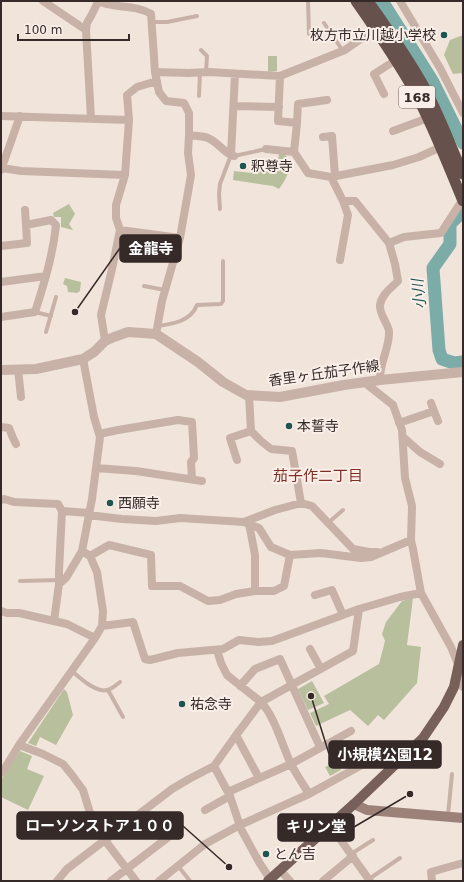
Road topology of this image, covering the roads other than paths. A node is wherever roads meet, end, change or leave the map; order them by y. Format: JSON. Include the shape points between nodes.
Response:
{"nodes":[{"id":1,"x":43,"y":1,"type":"edge"},
{"id":2,"x":97,"y":1,"type":"edge"},
{"id":3,"x":308,"y":1,"type":"edge"},
{"id":4,"x":356,"y":1,"type":"edge"},
{"id":5,"x":368,"y":1,"type":"edge"},
{"id":6,"x":400,"y":1,"type":"edge"},
{"id":7,"x":197,"y":16,"type":"dead end"},
{"id":8,"x":152,"y":22,"type":"junction"},
{"id":9,"x":324,"y":23,"type":"dead end"},
{"id":10,"x":375,"y":29,"type":"junction"},
{"id":11,"x":86,"y":30,"type":"junction"},
{"id":12,"x":309,"y":34,"type":"dead end"},
{"id":13,"x":201,"y":50,"type":"dead end"},
{"id":14,"x":343,"y":51,"type":"junction"},
{"id":15,"x":396,"y":60,"type":"junction"},
{"id":16,"x":155,"y":72,"type":"junction"},
{"id":17,"x":203,"y":72,"type":"junction"},
{"id":18,"x":235,"y":74,"type":"junction"},
{"id":19,"x":280,"y":76,"type":"junction"},
{"id":20,"x":157,"y":81,"type":"junction"},
{"id":21,"x":384,"y":94,"type":"dead end"},
{"id":22,"x":199,"y":96,"type":"dead end"},
{"id":23,"x":327,"y":100,"type":"dead end"},
{"id":24,"x":234,"y":106,"type":"junction"},
{"id":25,"x":279,"y":107,"type":"junction"},
{"id":26,"x":463,"y":113,"type":"edge"},
{"id":27,"x":1,"y":116,"type":"edge"},
{"id":28,"x":20,"y":116,"type":"junction"},
{"id":29,"x":91,"y":118,"type":"junction"},
{"id":30,"x":428,"y":118,"type":"junction"},
{"id":31,"x":129,"y":120,"type":"junction"},
{"id":32,"x":297,"y":123,"type":"junction"},
{"id":33,"x":393,"y":131,"type":"dead end"},
{"id":34,"x":190,"y":136,"type":"junction"},
{"id":35,"x":323,"y":137,"type":"dead end"},
{"id":36,"x":441,"y":147,"type":"junction"},
{"id":37,"x":266,"y":149,"type":"joint"},
{"id":38,"x":294,"y":152,"type":"junction"},
{"id":39,"x":233,"y":156,"type":"junction"},
{"id":40,"x":1,"y":169,"type":"edge"},
{"id":41,"x":463,"y":174,"type":"edge"},
{"id":42,"x":125,"y":175,"type":"junction"},
{"id":43,"x":333,"y":177,"type":"junction"},
{"id":44,"x":463,"y":200,"type":"edge"},
{"id":45,"x":343,"y":201,"type":"junction"},
{"id":46,"x":220,"y":209,"type":"dead end"},
{"id":47,"x":25,"y":210,"type":"dead end"},
{"id":48,"x":26,"y":225,"type":"junction"},
{"id":49,"x":120,"y":230,"type":"junction"},
{"id":50,"x":180,"y":238,"type":"junction"},
{"id":51,"x":389,"y":243,"type":"junction"},
{"id":52,"x":1,"y":246,"type":"edge"},
{"id":53,"x":340,"y":260,"type":"dead end"},
{"id":54,"x":223,"y":261,"type":"dead end"},
{"id":55,"x":46,"y":276,"type":"junction"},
{"id":56,"x":1,"y":282,"type":"edge"},
{"id":57,"x":144,"y":286,"type":"dead end"},
{"id":58,"x":165,"y":290,"type":"junction"},
{"id":59,"x":56,"y":297,"type":"dead end"},
{"id":60,"x":35,"y":312,"type":"junction"},
{"id":61,"x":51,"y":316,"type":"junction"},
{"id":62,"x":1,"y":317,"type":"edge"},
{"id":63,"x":157,"y":330,"type":"junction"},
{"id":64,"x":46,"y":332,"type":"dead end"},
{"id":65,"x":105,"y":341,"type":"junction"},
{"id":66,"x":83,"y":359,"type":"junction"},
{"id":67,"x":18,"y":369,"type":"junction"},
{"id":68,"x":1,"y":370,"type":"edge"},
{"id":69,"x":463,"y":372,"type":"edge"},
{"id":70,"x":380,"y":380,"type":"junction"},
{"id":71,"x":364,"y":382,"type":"junction"},
{"id":72,"x":249,"y":395,"type":"junction"},
{"id":73,"x":21,"y":397,"type":"dead end"},
{"id":74,"x":438,"y":421,"type":"dead end"},
{"id":75,"x":399,"y":423,"type":"junction"},
{"id":76,"x":1,"y":427,"type":"edge"},
{"id":77,"x":251,"y":431,"type":"junction"},
{"id":78,"x":99,"y":434,"type":"junction"},
{"id":79,"x":402,"y":437,"type":"junction"},
{"id":80,"x":16,"y":444,"type":"dead end"},
{"id":81,"x":238,"y":460,"type":"dead end"},
{"id":82,"x":440,"y":464,"type":"dead end"},
{"id":83,"x":96,"y":468,"type":"junction"},
{"id":84,"x":192,"y":479,"type":"junction"},
{"id":85,"x":202,"y":480,"type":"dead end"},
{"id":86,"x":1,"y":500,"type":"edge"},
{"id":87,"x":301,"y":503,"type":"junction"},
{"id":88,"x":343,"y":510,"type":"dead end"},
{"id":89,"x":62,"y":511,"type":"junction"},
{"id":90,"x":89,"y":514,"type":"junction"},
{"id":91,"x":247,"y":523,"type":"junction"},
{"id":92,"x":328,"y":523,"type":"junction"},
{"id":93,"x":411,"y":540,"type":"junction"},
{"id":94,"x":82,"y":550,"type":"junction"},
{"id":95,"x":384,"y":551,"type":"junction"},
{"id":96,"x":290,"y":555,"type":"junction"},
{"id":97,"x":90,"y":556,"type":"junction"},
{"id":98,"x":20,"y":581,"type":"dead end"},
{"id":99,"x":59,"y":582,"type":"junction"},
{"id":100,"x":255,"y":591,"type":"junction"},
{"id":101,"x":421,"y":593,"type":"junction"},
{"id":102,"x":315,"y":595,"type":"dead end"},
{"id":103,"x":359,"y":609,"type":"junction"},
{"id":104,"x":1,"y":611,"type":"edge"},
{"id":105,"x":343,"y":615,"type":"junction"},
{"id":106,"x":54,"y":621,"type":"junction"},
{"id":107,"x":102,"y":626,"type":"junction"},
{"id":108,"x":96,"y":638,"type":"junction"},
{"id":109,"x":463,"y":645,"type":"edge"},
{"id":110,"x":310,"y":649,"type":"dead end"},
{"id":111,"x":216,"y":650,"type":"junction"},
{"id":112,"x":458,"y":664,"type":"junction"},
{"id":113,"x":321,"y":669,"type":"junction"},
{"id":114,"x":72,"y":671,"type":"junction"},
{"id":115,"x":120,"y":682,"type":"dead end"},
{"id":116,"x":292,"y":685,"type":"junction"},
{"id":117,"x":240,"y":686,"type":"junction"},
{"id":118,"x":463,"y":687,"type":"edge"},
{"id":119,"x":108,"y":690,"type":"junction"},
{"id":120,"x":261,"y":702,"type":"junction"},
{"id":121,"x":123,"y":717,"type":"dead end"},
{"id":122,"x":352,"y":731,"type":"dead end"},
{"id":123,"x":236,"y":735,"type":"junction"},
{"id":124,"x":19,"y":745,"type":"junction"},
{"id":125,"x":320,"y":747,"type":"junction"},
{"id":126,"x":364,"y":748,"type":"dead end"},
{"id":127,"x":291,"y":764,"type":"junction"},
{"id":128,"x":214,"y":766,"type":"junction"},
{"id":129,"x":1,"y":773,"type":"edge"},
{"id":130,"x":452,"y":774,"type":"dead end"},
{"id":131,"x":259,"y":778,"type":"junction"},
{"id":132,"x":229,"y":794,"type":"junction"},
{"id":133,"x":309,"y":794,"type":"junction"},
{"id":134,"x":354,"y":804,"type":"junction"},
{"id":135,"x":205,"y":810,"type":"dead end"},
{"id":136,"x":448,"y":817,"type":"junction"},
{"id":137,"x":463,"y":818,"type":"edge"},
{"id":138,"x":240,"y":825,"type":"junction"},
{"id":139,"x":330,"y":825,"type":"junction"},
{"id":140,"x":174,"y":832,"type":"dead end"},
{"id":141,"x":105,"y":840,"type":"junction"},
{"id":142,"x":373,"y":840,"type":"dead end"},
{"id":143,"x":352,"y":856,"type":"junction"},
{"id":144,"x":400,"y":858,"type":"dead end"},
{"id":145,"x":463,"y":863,"type":"edge"},
{"id":146,"x":178,"y":865,"type":"junction"},
{"id":147,"x":127,"y":869,"type":"junction"},
{"id":148,"x":280,"y":870,"type":"junction"},
{"id":149,"x":269,"y":880,"type":"edge"},
{"id":150,"x":370,"y":880,"type":"edge"},
{"id":151,"x":56,"y":881,"type":"edge"},
{"id":152,"x":111,"y":881,"type":"edge"},
{"id":153,"x":136,"y":881,"type":"edge"},
{"id":154,"x":159,"y":881,"type":"edge"},
{"id":155,"x":190,"y":881,"type":"edge"},
{"id":156,"x":290,"y":881,"type":"edge"},
{"id":157,"x":323,"y":881,"type":"edge"},
{"id":158,"x":432,"y":881,"type":"edge"}],
"edges":[{"from":1,"to":11,"type":"street"},
{"from":2,"to":8,"type":"street","via":[[110,6],[144,10],[151,14]]},
{"from":2,"to":11,"type":"street"},
{"from":3,"to":12,"type":"lane"},
{"from":4,"to":10,"type":"highway","number":"168"},
{"from":5,"to":41,"type":"highway","via":[[424,86]]},
{"from":6,"to":26,"type":"street","via":[[440,68]]},
{"from":7,"to":8,"type":"lane"},
{"from":8,"to":16,"type":"street"},
{"from":9,"to":14,"type":"lane"},
{"from":10,"to":14,"type":"street"},
{"from":10,"to":15,"type":"highway","number":"168"},
{"from":11,"to":29,"type":"street"},
{"from":13,"to":17,"type":"lane","via":[[207,56]]},
{"from":14,"to":19,"type":"street"},
{"from":15,"to":21,"type":"street","via":[[374,74]]},
{"from":15,"to":30,"type":"highway","number":"168"},
{"from":16,"to":17,"type":"street"},
{"from":16,"to":20,"type":"street"},
{"from":17,"to":18,"type":"street"},
{"from":17,"to":22,"type":"lane"},
{"from":18,"to":19,"type":"street"},
{"from":18,"to":24,"type":"street"},
{"from":19,"to":25,"type":"street"},
{"from":20,"to":31,"type":"street","via":[[137,87],[127,95]]},
{"from":20,"to":34,"type":"street","via":[[159,92],[166,101],[184,103],[189,113]]},
{"from":23,"to":32,"type":"street","via":[[298,104]]},
{"from":24,"to":25,"type":"street"},
{"from":24,"to":39,"type":"street"},
{"from":25,"to":32,"type":"street","via":[[278,121]]},
{"from":27,"to":28,"type":"street"},
{"from":28,"to":29,"type":"street"},
{"from":28,"to":40,"type":"street"},
{"from":29,"to":31,"type":"street"},
{"from":30,"to":33,"type":"street"},
{"from":30,"to":36,"type":"highway","number":"168"},
{"from":31,"to":42,"type":"street"},
{"from":32,"to":38,"type":"street"},
{"from":34,"to":39,"type":"street","via":[[208,138]]},
{"from":34,"to":50,"type":"street","via":[[188,153],[191,175]]},
{"from":35,"to":43,"type":"street","via":[[332,136]]},
{"from":36,"to":43,"type":"street","via":[[394,165]]},
{"from":36,"to":44,"type":"highway","number":"168"},
{"from":37,"to":38,"type":"street"},
{"from":37,"to":39,"type":"lane"},
{"from":38,"to":43,"type":"street","via":[[308,173]]},
{"from":39,"to":46,"type":"lane","via":[[220,184]]},
{"from":40,"to":42,"type":"street"},
{"from":42,"to":49,"type":"street","via":[[116,204],[116,218]]},
{"from":43,"to":45,"type":"street"},
{"from":44,"to":51,"type":"street","via":[[441,233],[404,236]]},
{"from":45,"to":51,"type":"street","via":[[355,201]]},
{"from":45,"to":53,"type":"street","via":[[348,215]]},
{"from":47,"to":48,"type":"street"},
{"from":48,"to":52,"type":"street","via":[[27,243]]},
{"from":48,"to":55,"type":"street","via":[[52,220],[56,225]]},
{"from":49,"to":50,"type":"street"},
{"from":49,"to":65,"type":"street","via":[[101,315]]},
{"from":50,"to":58,"type":"street"},
{"from":51,"to":70,"type":"street","via":[[398,281],[385,294],[380,306],[389,330],[379,372]]},
{"from":54,"to":63,"type":"lane","via":[[221,304],[198,305],[196,310],[184,319]]},
{"from":55,"to":56,"type":"street"},
{"from":55,"to":60,"type":"street"},
{"from":57,"to":58,"type":"lane"},
{"from":58,"to":63,"type":"street"},
{"from":59,"to":61,"type":"lane"},
{"from":60,"to":61,"type":"lane"},
{"from":60,"to":62,"type":"street"},
{"from":61,"to":64,"type":"lane"},
{"from":63,"to":65,"type":"street","name":"香里ヶ丘茄子作線","via":[[128,332]]},
{"from":63,"to":72,"type":"street","name":"香里ヶ丘茄子作線","via":[[223,382]]},
{"from":65,"to":66,"type":"street","name":"香里ヶ丘茄子作線"},
{"from":66,"to":67,"type":"street","name":"香里ヶ丘茄子作線","via":[[36,369]]},
{"from":66,"to":78,"type":"street"},
{"from":67,"to":68,"type":"street","name":"香里ヶ丘茄子作線"},
{"from":67,"to":73,"type":"street"},
{"from":69,"to":70,"type":"street","name":"香里ヶ丘茄子作線"},
{"from":70,"to":71,"type":"street","name":"香里ヶ丘茄子作線"},
{"from":71,"to":72,"type":"street","name":"香里ヶ丘茄子作線","via":[[280,397]]},
{"from":71,"to":75,"type":"street","via":[[393,405]]},
{"from":72,"to":77,"type":"street"},
{"from":74,"to":75,"type":"street","via":[[433,407]]},
{"from":75,"to":79,"type":"street"},
{"from":76,"to":80,"type":"street","via":[[9,428]]},
{"from":77,"to":81,"type":"street","via":[[230,438]]},
{"from":77,"to":87,"type":"street","via":[[271,449],[292,451]]},
{"from":78,"to":83,"type":"street"},
{"from":78,"to":84,"type":"street","via":[[178,420],[192,422]]},
{"from":79,"to":82,"type":"street"},
{"from":79,"to":93,"type":"street","via":[[405,478],[412,506]]},
{"from":83,"to":84,"type":"street"},
{"from":83,"to":90,"type":"street"},
{"from":84,"to":85,"type":"street"},
{"from":86,"to":89,"type":"street","via":[[58,504]]},
{"from":87,"to":91,"type":"street","via":[[275,510]]},
{"from":87,"to":92,"type":"street","via":[[312,506]]},
{"from":88,"to":92,"type":"lane"},
{"from":89,"to":90,"type":"street"},
{"from":89,"to":99,"type":"street"},
{"from":90,"to":91,"type":"street","via":[[156,521],[180,518]]},
{"from":90,"to":94,"type":"street"},
{"from":91,"to":96,"type":"street","via":[[259,528],[271,547]]},
{"from":91,"to":100,"type":"street","via":[[255,555]]},
{"from":92,"to":95,"type":"street","via":[[353,549]]},
{"from":93,"to":95,"type":"street"},
{"from":93,"to":101,"type":"street"},
{"from":94,"to":97,"type":"street"},
{"from":94,"to":99,"type":"street","via":[[66,578]]},
{"from":95,"to":96,"type":"street","via":[[361,558],[321,553]]},
{"from":96,"to":100,"type":"street","via":[[284,586],[274,591]]},
{"from":97,"to":100,"type":"street","via":[[109,545],[151,555],[152,586],[180,586],[208,601]]},
{"from":97,"to":107,"type":"street","via":[[97,572],[103,611]]},
{"from":98,"to":99,"type":"lane"},
{"from":99,"to":106,"type":"street"},
{"from":101,"to":103,"type":"street"},
{"from":101,"to":112,"type":"street"},
{"from":102,"to":105,"type":"street","via":[[332,590]]},
{"from":103,"to":105,"type":"street"},
{"from":103,"to":113,"type":"street","via":[[353,651]]},
{"from":104,"to":106,"type":"street"},
{"from":105,"to":111,"type":"street","via":[[272,641],[239,640]]},
{"from":106,"to":108,"type":"street","via":[[67,624]]},
{"from":107,"to":108,"type":"street"},
{"from":107,"to":111,"type":"street","via":[[133,622],[145,660],[178,653]]},
{"from":108,"to":114,"type":"street"},
{"from":109,"to":112,"type":"main road"},
{"from":110,"to":113,"type":"street"},
{"from":111,"to":117,"type":"street","via":[[227,675]]},
{"from":112,"to":118,"type":"street"},
{"from":112,"to":134,"type":"main road","via":[[454,687],[423,738]]},
{"from":113,"to":116,"type":"street"},
{"from":114,"to":119,"type":"lane","via":[[85,683],[101,691]]},
{"from":114,"to":124,"type":"street"},
{"from":115,"to":119,"type":"lane"},
{"from":116,"to":117,"type":"street","via":[[280,659],[255,669]]},
{"from":116,"to":120,"type":"street"},
{"from":116,"to":125,"type":"street"},
{"from":117,"to":120,"type":"street"},
{"from":119,"to":121,"type":"lane"},
{"from":120,"to":123,"type":"street"},
{"from":120,"to":127,"type":"street","via":[[276,727]]},
{"from":122,"to":125,"type":"street"},
{"from":123,"to":128,"type":"street"},
{"from":123,"to":131,"type":"street"},
{"from":124,"to":129,"type":"street"},
{"from":124,"to":141,"type":"street","via":[[63,764],[82,790],[94,826]]},
{"from":125,"to":127,"type":"street"},
{"from":126,"to":133,"type":"street","via":[[369,761]]},
{"from":127,"to":131,"type":"street"},
{"from":127,"to":133,"type":"street"},
{"from":128,"to":132,"type":"street"},
{"from":128,"to":141,"type":"street","via":[[172,789]]},
{"from":130,"to":136,"type":"lane"},
{"from":131,"to":132,"type":"street"},
{"from":132,"to":135,"type":"street"},
{"from":132,"to":138,"type":"street"},
{"from":133,"to":138,"type":"street"},
{"from":134,"to":136,"type":"main road","via":[[368,810]]},
{"from":134,"to":139,"type":"main road"},
{"from":136,"to":137,"type":"main road"},
{"from":138,"to":146,"type":"street","via":[[205,844]]},
{"from":138,"to":149,"type":"street"},
{"from":139,"to":143,"type":"street"},
{"from":139,"to":148,"type":"main road"},
{"from":140,"to":147,"type":"street"},
{"from":141,"to":147,"type":"street"},
{"from":141,"to":151,"type":"street","via":[[67,869]]},
{"from":142,"to":143,"type":"lane"},
{"from":143,"to":150,"type":"street"},
{"from":143,"to":157,"type":"street"},
{"from":144,"to":150,"type":"lane"},
{"from":145,"to":158,"type":"street","via":[[431,872]]},
{"from":146,"to":154,"type":"street"},
{"from":146,"to":155,"type":"lane"},
{"from":147,"to":152,"type":"street"},
{"from":147,"to":153,"type":"street"},
{"from":148,"to":149,"type":"main road"},
{"from":148,"to":156,"type":"street"}]}
